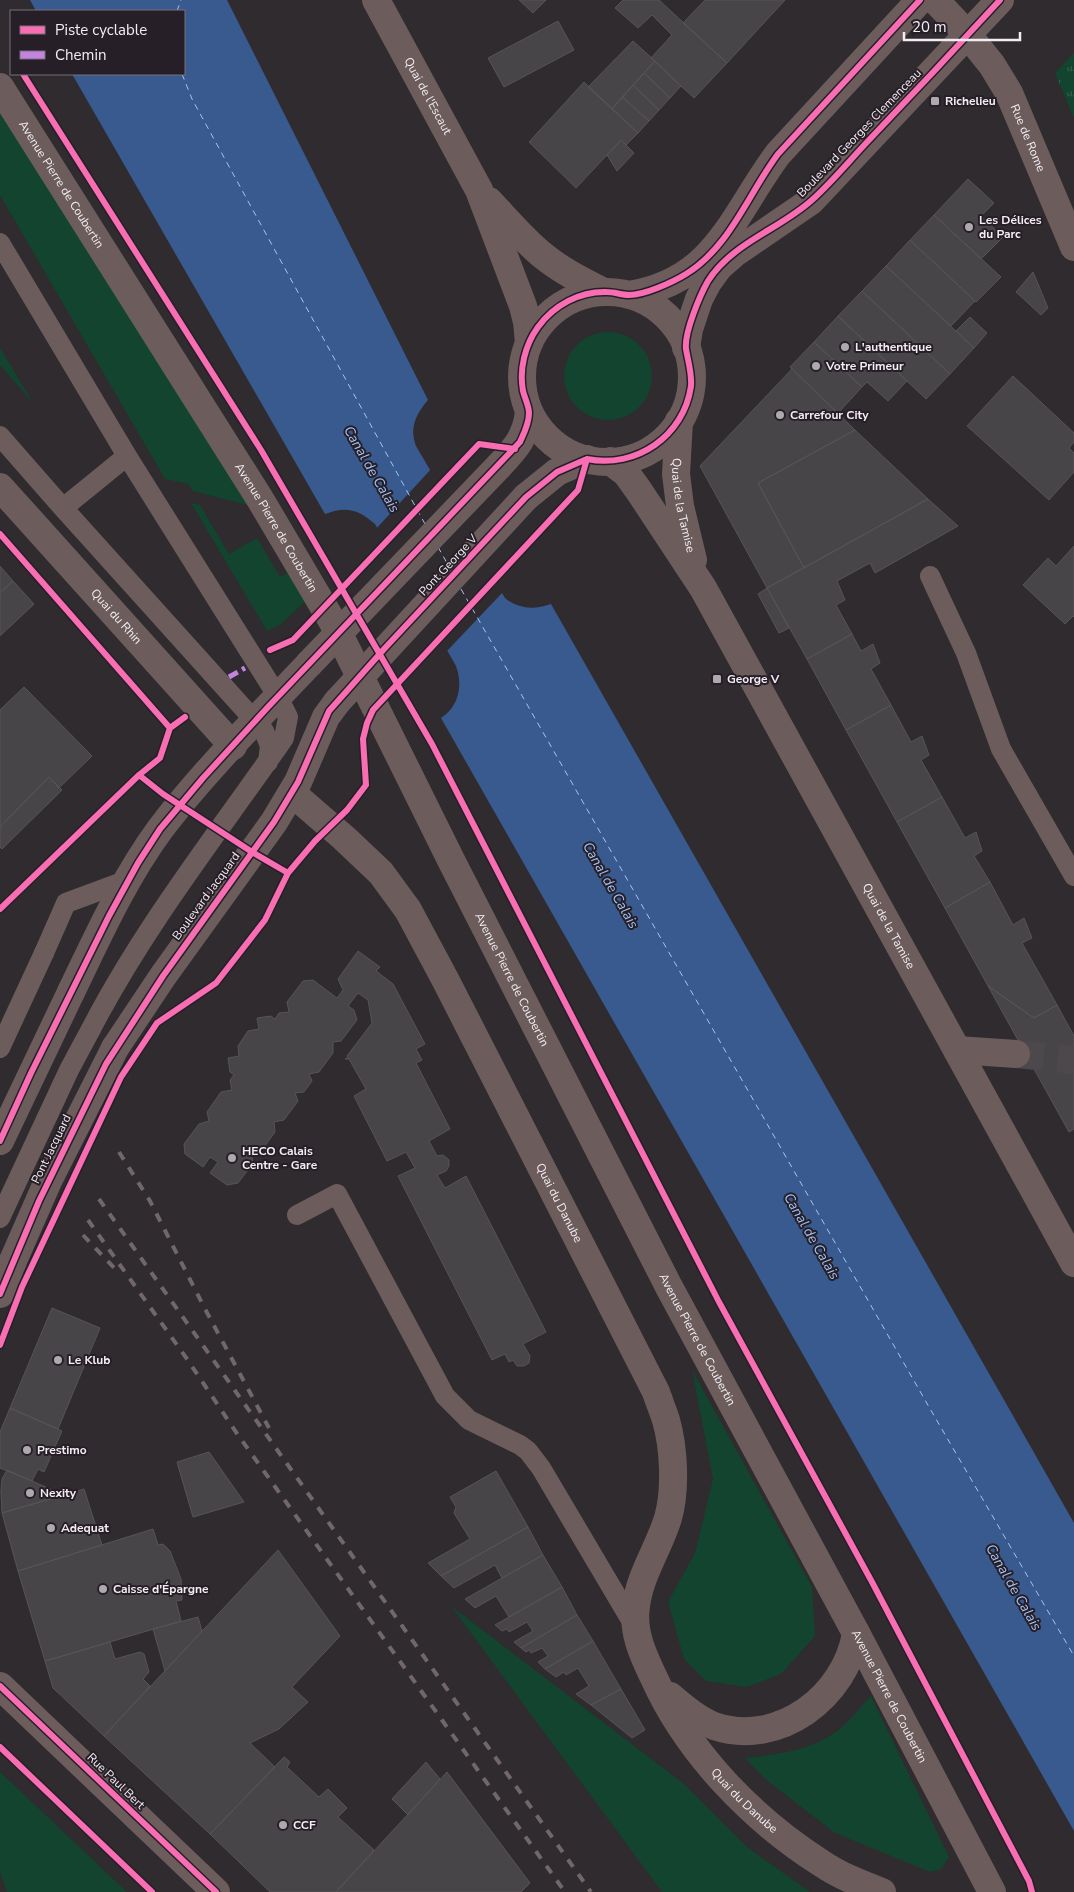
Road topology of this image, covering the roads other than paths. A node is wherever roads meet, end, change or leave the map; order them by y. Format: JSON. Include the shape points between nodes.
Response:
{"nodes":[{"id":1,"x":376,"y":0,"type":"edge"},
{"id":2,"x":920,"y":0,"type":"edge"},
{"id":3,"x":936,"y":0,"type":"edge"},
{"id":4,"x":1000,"y":0,"type":"edge"},
{"id":5,"x":968,"y":35,"type":"junction"},
{"id":6,"x":0,"y":87,"type":"edge"},
{"id":7,"x":479,"y":190,"type":"junction"},
{"id":8,"x":0,"y":243,"type":"edge"},
{"id":9,"x":1074,"y":247,"type":"edge"},
{"id":10,"x":617,"y":293,"type":"junction"},
{"id":11,"x":529,"y":343,"type":"junction"},
{"id":12,"x":686,"y":348,"type":"junction"},
{"id":13,"x":529,"y":412,"type":"junction"},
{"id":14,"x":679,"y":422,"type":"junction"},
{"id":15,"x":0,"y":436,"type":"edge"},
{"id":16,"x":127,"y":456,"type":"junction"},
{"id":17,"x":599,"y":460,"type":"junction"},
{"id":18,"x":0,"y":487,"type":"edge"},
{"id":19,"x":62,"y":508,"type":"junction"},
{"id":20,"x":930,"y":576,"type":"dead end"},
{"id":21,"x":703,"y":588,"type":"junction"},
{"id":22,"x":278,"y":697,"type":"junction"},
{"id":23,"x":337,"y":702,"type":"joint"},
{"id":24,"x":255,"y":721,"type":"junction"},
{"id":25,"x":233,"y":746,"type":"junction"},
{"id":26,"x":268,"y":762,"type":"junction"},
{"id":27,"x":292,"y":793,"type":"junction"},
{"id":28,"x":1074,"y":876,"type":"edge"},
{"id":29,"x":128,"y":880,"type":"junction"},
{"id":30,"x":0,"y":1048,"type":"edge"},
{"id":31,"x":115,"y":1048,"type":"joint"},
{"id":32,"x":957,"y":1050,"type":"junction"},
{"id":33,"x":1016,"y":1054,"type":"tunnel mouth"},
{"id":34,"x":0,"y":1142,"type":"edge"},
{"id":35,"x":297,"y":1216,"type":"dead end"},
{"id":36,"x":0,"y":1218,"type":"edge"},
{"id":37,"x":1074,"y":1263,"type":"edge"},
{"id":38,"x":0,"y":1294,"type":"edge"},
{"id":39,"x":635,"y":1626,"type":"junction"},
{"id":40,"x":856,"y":1633,"type":"junction"},
{"id":41,"x":648,"y":1664,"type":"junction"},
{"id":42,"x":0,"y":1686,"type":"edge"},
{"id":43,"x":216,"y":1892,"type":"edge"},
{"id":44,"x":882,"y":1892,"type":"edge"},
{"id":45,"x":992,"y":1892,"type":"edge"}],
"edges":[{"from":1,"to":7,"type":"street","name":"Quai de l'Escaut"},
{"from":2,"to":10,"type":"street","via":[[778,154],[709,256],[687,274],[650,290]]},
{"from":3,"to":5,"type":"street","name":"Rue de Rome"},
{"from":4,"to":5,"type":"street","name":"Boulevard Georges Clemenceau"},
{"from":5,"to":9,"type":"street","name":"Rue de Rome","via":[[1009,93]]},
{"from":5,"to":12,"type":"street","name":"Boulevard Georges Clemenceau","via":[[811,201],[735,253],[716,271],[699,299]]},
{"from":6,"to":40,"type":"street","name":"Avenue Pierre de Coubertin","via":[[260,499],[335,626],[664,1278]]},
{"from":7,"to":10,"type":"street","name":"Quai de l'Escaut","via":[[542,254],[571,275]]},
{"from":7,"to":11,"type":"street","name":"Quai de l'Escaut","via":[[523,306]]},
{"from":8,"to":16,"type":"lane"},
{"from":10,"to":11,"type":"street","via":[[586,294],[559,306],[538,326]]},
{"from":10,"to":12,"type":"street","via":[[645,301],[661,311],[673,324]]},
{"from":11,"to":13,"type":"street","via":[[523,362],[522,382]]},
{"from":12,"to":14,"type":"street","via":[[691,386]]},
{"from":13,"to":17,"type":"street","via":[[553,442],[569,452]]},
{"from":13,"to":22,"type":"street","bridge":true,"via":[[520,442],[499,466]]},
{"from":14,"to":17,"type":"street","via":[[653,448],[628,459]]},
{"from":14,"to":21,"type":"street","name":"Quai de la Tamise","via":[[676,474],[680,506]]},
{"from":15,"to":19,"type":"lane"},
{"from":16,"to":19,"type":"lane"},
{"from":16,"to":22,"type":"lane"},
{"from":17,"to":21,"type":"street","name":"Quai de la Tamise","via":[[626,473]]},
{"from":17,"to":23,"type":"street","name":"Pont George V","bridge":true,"via":[[557,472],[526,497]]},
{"from":18,"to":25,"type":"street","name":"Quai du Rhin"},
{"from":19,"to":24,"type":"lane"},
{"from":20,"to":28,"type":"lane","via":[[966,653],[1001,749]]},
{"from":21,"to":32,"type":"street","name":"Quai de la Tamise"},
{"from":22,"to":24,"type":"street"},
{"from":22,"to":26,"type":"lane","via":[[288,723],[284,738]]},
{"from":23,"to":27,"type":"street","name":"Boulevard Jacquard","via":[[326,717]]},
{"from":24,"to":25,"type":"street"},
{"from":24,"to":26,"type":"lane","via":[[269,742]]},
{"from":25,"to":29,"type":"street","via":[[160,829]]},
{"from":26,"to":36,"type":"lane","bridge":true,"via":[[200,855],[110,995],[69,1070]]},
{"from":27,"to":31,"type":"street","name":"Boulevard Jacquard"},
{"from":27,"to":39,"type":"street","name":"Quai du Danube","via":[[381,873],[408,910],[656,1392],[667,1422],[673,1468],[672,1490],[668,1517],[640,1588]]},
{"from":29,"to":30,"type":"lane","bridge":true,"via":[[66,904]]},
{"from":29,"to":34,"type":"street","bridge":true},
{"from":31,"to":38,"type":"street","name":"Pont Jacquard","bridge":true,"via":[[48,1181]]},
{"from":32,"to":33,"type":"street"},
{"from":32,"to":37,"type":"street","name":"Quai de la Tamise"},
{"from":35,"to":39,"type":"lane","via":[[337,1194],[446,1396],[469,1420],[528,1451]]},
{"from":39,"to":41,"type":"street","name":"Quai du Danube"},
{"from":40,"to":41,"type":"street","name":"Quai du Danube","via":[[854,1649],[846,1666],[822,1699],[805,1713],[768,1729],[732,1730],[700,1719],[666,1692]]},
{"from":40,"to":45,"type":"street","name":"Avenue Pierre de Coubertin"},
{"from":41,"to":44,"type":"street","name":"Quai du Danube","via":[[662,1696],[702,1755],[759,1817],[822,1864]]},
{"from":42,"to":43,"type":"street","name":"Rue Paul Bert"}]}
